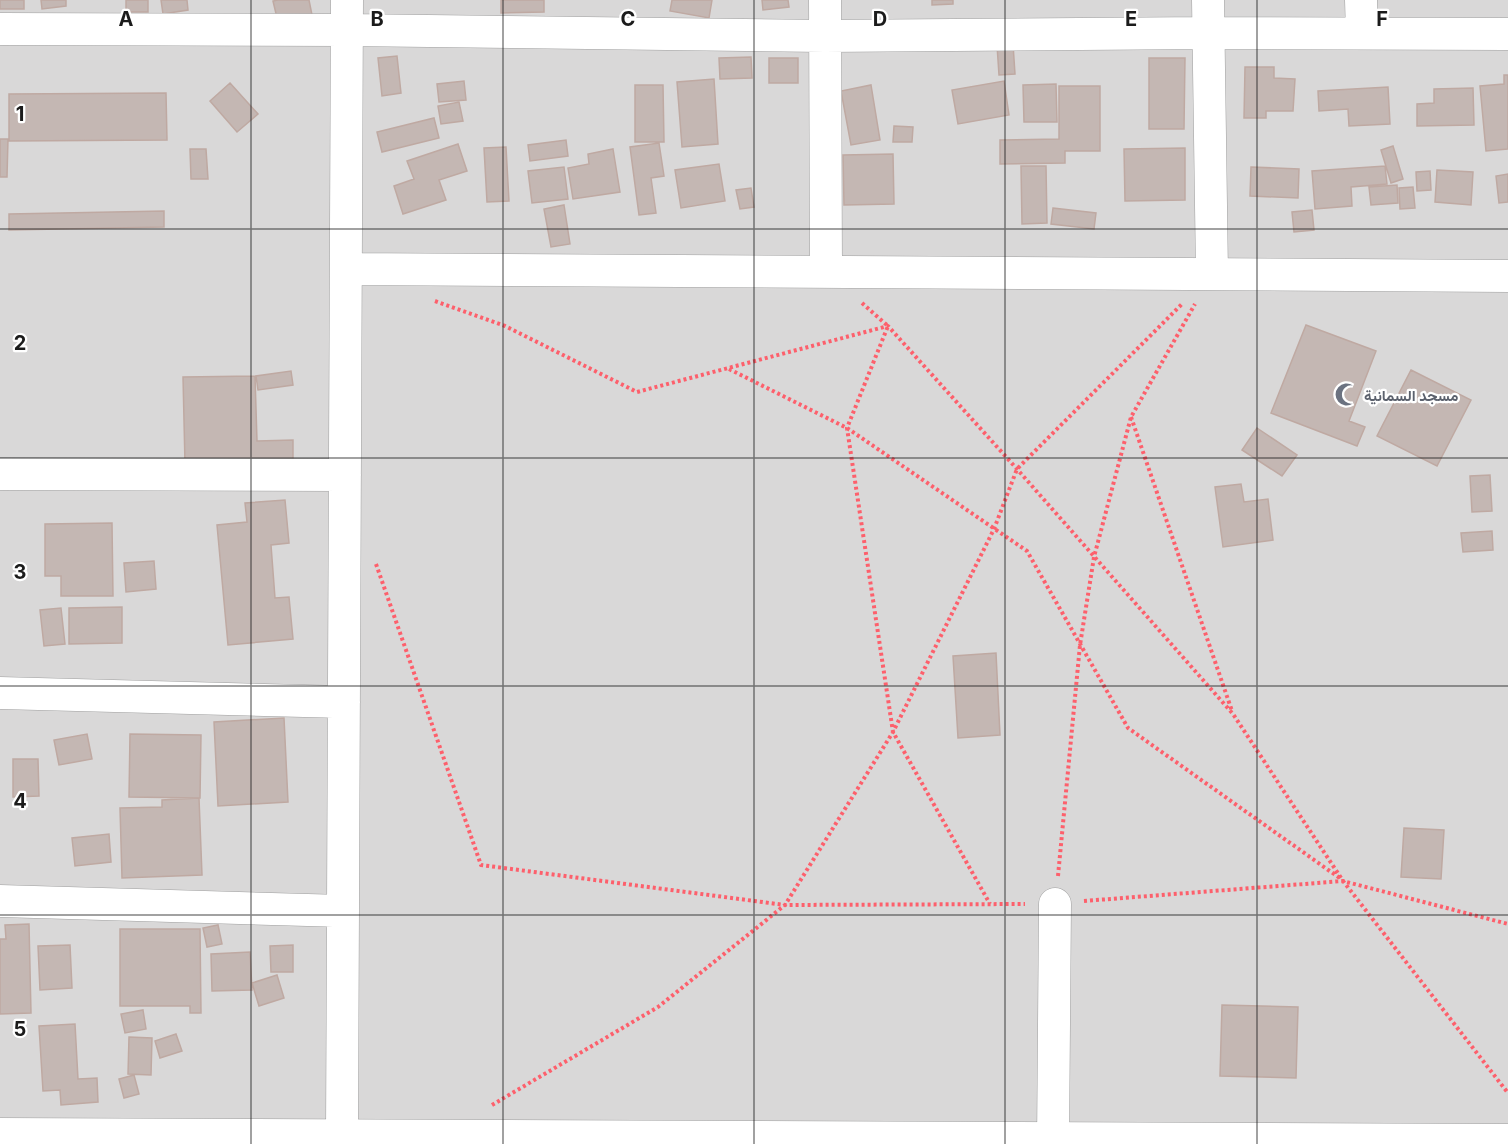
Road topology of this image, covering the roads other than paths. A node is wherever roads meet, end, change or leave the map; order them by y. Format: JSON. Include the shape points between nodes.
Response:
{"nodes":[{"id":1,"x":825,"y":0,"type":"edge"},
{"id":2,"x":1208,"y":0,"type":"edge"},
{"id":3,"x":1361,"y":0,"type":"edge"},
{"id":4,"x":347,"y":15,"type":"edge"},
{"id":5,"x":0,"y":29,"type":"edge"},
{"id":6,"x":1207,"y":33,"type":"junction"},
{"id":7,"x":1362,"y":33,"type":"junction"},
{"id":8,"x":1508,"y":34,"type":"edge"},
{"id":9,"x":825,"y":36,"type":"junction"},
{"id":10,"x":346,"y":269,"type":"junction"},
{"id":11,"x":826,"y":271,"type":"junction"},
{"id":12,"x":1212,"y":274,"type":"junction"},
{"id":13,"x":1508,"y":276,"type":"edge"},
{"id":14,"x":0,"y":474,"type":"edge"},
{"id":15,"x":345,"y":475,"type":"junction"},
{"id":16,"x":0,"y":693,"type":"edge"},
{"id":17,"x":344,"y":702,"type":"junction"},
{"id":18,"x":0,"y":901,"type":"edge"},
{"id":19,"x":1055,"y":904,"type":"road end"},
{"id":20,"x":343,"y":911,"type":"junction"},
{"id":21,"x":0,"y":1134,"type":"edge"},
{"id":22,"x":342,"y":1135,"type":"junction"},
{"id":23,"x":111,"y":1139,"type":"edge"},
{"id":24,"x":668,"y":1140,"type":"edge"},
{"id":25,"x":1508,"y":1140,"type":"edge"},
{"id":26,"x":1053,"y":1141,"type":"edge"}],
"edges":[{"from":1,"to":9,"type":"street"},
{"from":2,"to":6,"type":"street"},
{"from":3,"to":7,"type":"street"},
{"from":4,"to":5,"type":"street"},
{"from":4,"to":9,"type":"street"},
{"from":4,"to":10,"type":"street"},
{"from":6,"to":7,"type":"street"},
{"from":6,"to":9,"type":"street"},
{"from":6,"to":12,"type":"street"},
{"from":7,"to":8,"type":"street"},
{"from":9,"to":11,"type":"street"},
{"from":10,"to":11,"type":"street"},
{"from":10,"to":15,"type":"street"},
{"from":11,"to":12,"type":"street"},
{"from":12,"to":13,"type":"street"},
{"from":14,"to":15,"type":"street"},
{"from":15,"to":17,"type":"street"},
{"from":16,"to":17,"type":"street"},
{"from":17,"to":20,"type":"street"},
{"from":18,"to":20,"type":"street"},
{"from":19,"to":26,"type":"street"},
{"from":20,"to":22,"type":"street"},
{"from":21,"to":23,"type":"street"},
{"from":22,"to":23,"type":"street"},
{"from":22,"to":24,"type":"street"},
{"from":24,"to":26,"type":"street"},
{"from":25,"to":26,"type":"street"}]}
